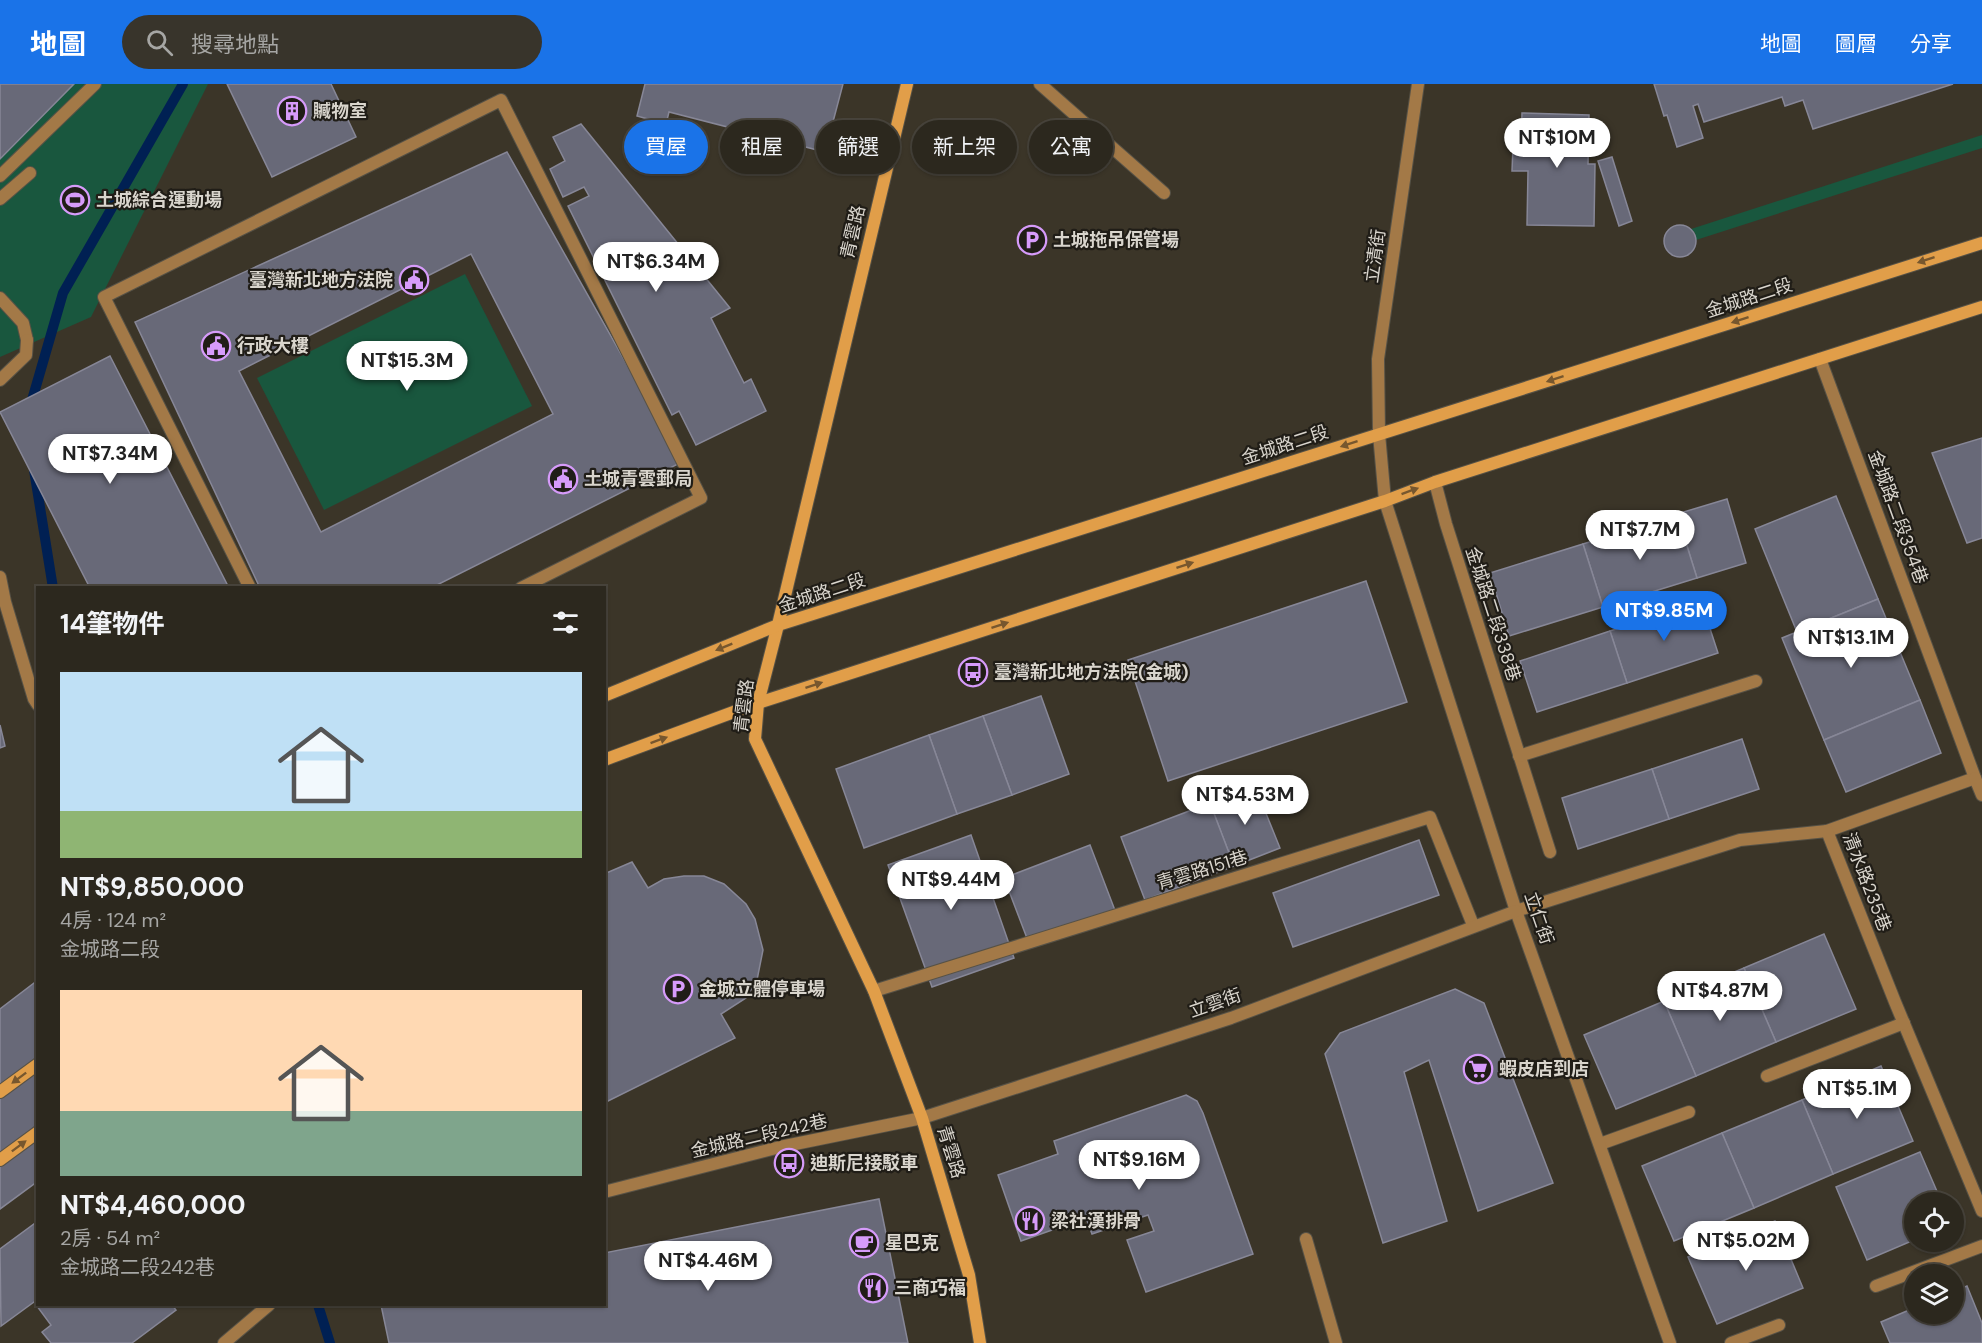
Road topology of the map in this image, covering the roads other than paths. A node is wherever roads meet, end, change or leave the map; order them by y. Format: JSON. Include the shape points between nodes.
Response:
{"nodes":[{"id":1,"x":95,"y":84,"type":"edge"},
{"id":2,"x":907,"y":84,"type":"edge"},
{"id":3,"x":1040,"y":84,"type":"edge"},
{"id":4,"x":1418,"y":84,"type":"edge"},
{"id":5,"x":30,"y":173,"type":"dead end"},
{"id":6,"x":0,"y":176,"type":"edge"},
{"id":7,"x":1164,"y":193,"type":"dead end"},
{"id":8,"x":0,"y":199,"type":"edge"},
{"id":9,"x":1982,"y":243,"type":"edge"},
{"id":10,"x":0,"y":298,"type":"edge"},
{"id":11,"x":1982,"y":307,"type":"edge"},
{"id":12,"x":1820,"y":359,"type":"junction"},
{"id":13,"x":0,"y":380,"type":"edge"},
{"id":14,"x":1379,"y":434,"type":"junction"},
{"id":15,"x":1435,"y":482,"type":"junction"},
{"id":16,"x":1385,"y":501,"type":"junction"},
{"id":17,"x":0,"y":577,"type":"edge"},
{"id":18,"x":249,"y":586,"type":"edge"},
{"id":19,"x":527,"y":586,"type":"edge"},
{"id":20,"x":778,"y":625,"type":"junction"},
{"id":21,"x":1756,"y":681,"type":"dead end"},
{"id":22,"x":606,"y":695,"type":"edge"},
{"id":23,"x":36,"y":699,"type":"edge"},
{"id":24,"x":758,"y":703,"type":"junction"},
{"id":25,"x":1519,"y":756,"type":"junction"},
{"id":26,"x":606,"y":759,"type":"edge"},
{"id":27,"x":1975,"y":778,"type":"junction"},
{"id":28,"x":1982,"y":795,"type":"edge"},
{"id":29,"x":1827,"y":831,"type":"junction"},
{"id":30,"x":1550,"y":852,"type":"dead end"},
{"id":31,"x":1516,"y":910,"type":"junction"},
{"id":32,"x":1473,"y":925,"type":"junction"},
{"id":33,"x":874,"y":991,"type":"junction"},
{"id":34,"x":1904,"y":1023,"type":"junction"},
{"id":35,"x":36,"y":1065,"type":"edge"},
{"id":36,"x":1767,"y":1076,"type":"dead end"},
{"id":37,"x":0,"y":1092,"type":"edge"},
{"id":38,"x":1689,"y":1112,"type":"dead end"},
{"id":39,"x":922,"y":1118,"type":"junction"},
{"id":40,"x":36,"y":1133,"type":"edge"},
{"id":41,"x":1600,"y":1144,"type":"junction"},
{"id":42,"x":0,"y":1160,"type":"edge"},
{"id":43,"x":606,"y":1191,"type":"edge"},
{"id":44,"x":1982,"y":1211,"type":"edge"},
{"id":45,"x":1306,"y":1239,"type":"dead end"},
{"id":46,"x":1982,"y":1246,"type":"edge"},
{"id":47,"x":1876,"y":1286,"type":"dead end"},
{"id":48,"x":268,"y":1306,"type":"edge"},
{"id":49,"x":1779,"y":1325,"type":"dead end"},
{"id":50,"x":224,"y":1343,"type":"edge"},
{"id":51,"x":980,"y":1343,"type":"edge"},
{"id":52,"x":1336,"y":1343,"type":"edge"},
{"id":53,"x":1670,"y":1343,"type":"edge"},
{"id":54,"x":1731,"y":1343,"type":"edge"}],
"edges":[{"from":1,"to":6,"type":"street"},
{"from":2,"to":20,"type":"main road","name":"青雲路"},
{"from":3,"to":7,"type":"street"},
{"from":4,"to":14,"type":"street","name":"立清街","via":[[1378,359]]},
{"from":5,"to":8,"type":"street"},
{"from":9,"to":14,"type":"main road","name":"金城路二段","one_way":true},
{"from":10,"to":13,"type":"street","via":[[22,323],[27,339],[26,355]]},
{"from":11,"to":12,"type":"main road"},
{"from":12,"to":15,"type":"main road"},
{"from":12,"to":27,"type":"street","name":"金城路二段354巷"},
{"from":14,"to":16,"type":"street","name":"立清街"},
{"from":14,"to":20,"type":"main road","name":"金城路二段","one_way":true},
{"from":16,"to":15,"type":"main road","one_way":true},
{"from":15,"to":25,"type":"street","name":"金城路二段338巷"},
{"from":24,"to":16,"type":"main road","one_way":true},
{"from":16,"to":31,"type":"street","name":"立仁街"},
{"from":17,"to":23,"type":"street"},
{"from":18,"to":19,"type":"street","via":[[104,297],[501,100],[701,498]]},
{"from":20,"to":22,"type":"main road","name":"金城路二段","one_way":true},
{"from":20,"to":24,"type":"main road","name":"青雲路"},
{"from":21,"to":25,"type":"street"},
{"from":26,"to":24,"type":"main road","one_way":true},
{"from":24,"to":33,"type":"main road","name":"青雲路","via":[[754,739]]},
{"from":25,"to":30,"type":"street","name":"金城路二段338巷"},
{"from":27,"to":28,"type":"street","name":"金城路二段354巷"},
{"from":27,"to":29,"type":"street"},
{"from":29,"to":31,"type":"street","name":"清水路235巷","via":[[1740,840]]},
{"from":29,"to":34,"type":"street","name":"清水路235巷"},
{"from":31,"to":32,"type":"street","name":"立雲街"},
{"from":31,"to":41,"type":"street","name":"立仁街"},
{"from":32,"to":33,"type":"street","name":"青雲路151巷","via":[[1430,818]]},
{"from":32,"to":39,"type":"street","name":"立雲街","via":[[1231,1018]]},
{"from":33,"to":39,"type":"main road","name":"青雲路"},
{"from":34,"to":36,"type":"street"},
{"from":34,"to":44,"type":"street","name":"清水路235巷"},
{"from":35,"to":37,"type":"main road","one_way":true},
{"from":38,"to":41,"type":"street"},
{"from":39,"to":43,"type":"street","name":"金城路二段242巷","via":[[780,1147]]},
{"from":39,"to":51,"type":"main road","name":"青雲路","via":[[969,1275]]},
{"from":42,"to":40,"type":"main road","one_way":true},
{"from":41,"to":53,"type":"street","name":"立仁街"},
{"from":45,"to":52,"type":"street"},
{"from":46,"to":47,"type":"street"},
{"from":48,"to":50,"type":"street"},
{"from":49,"to":54,"type":"street"}]}
